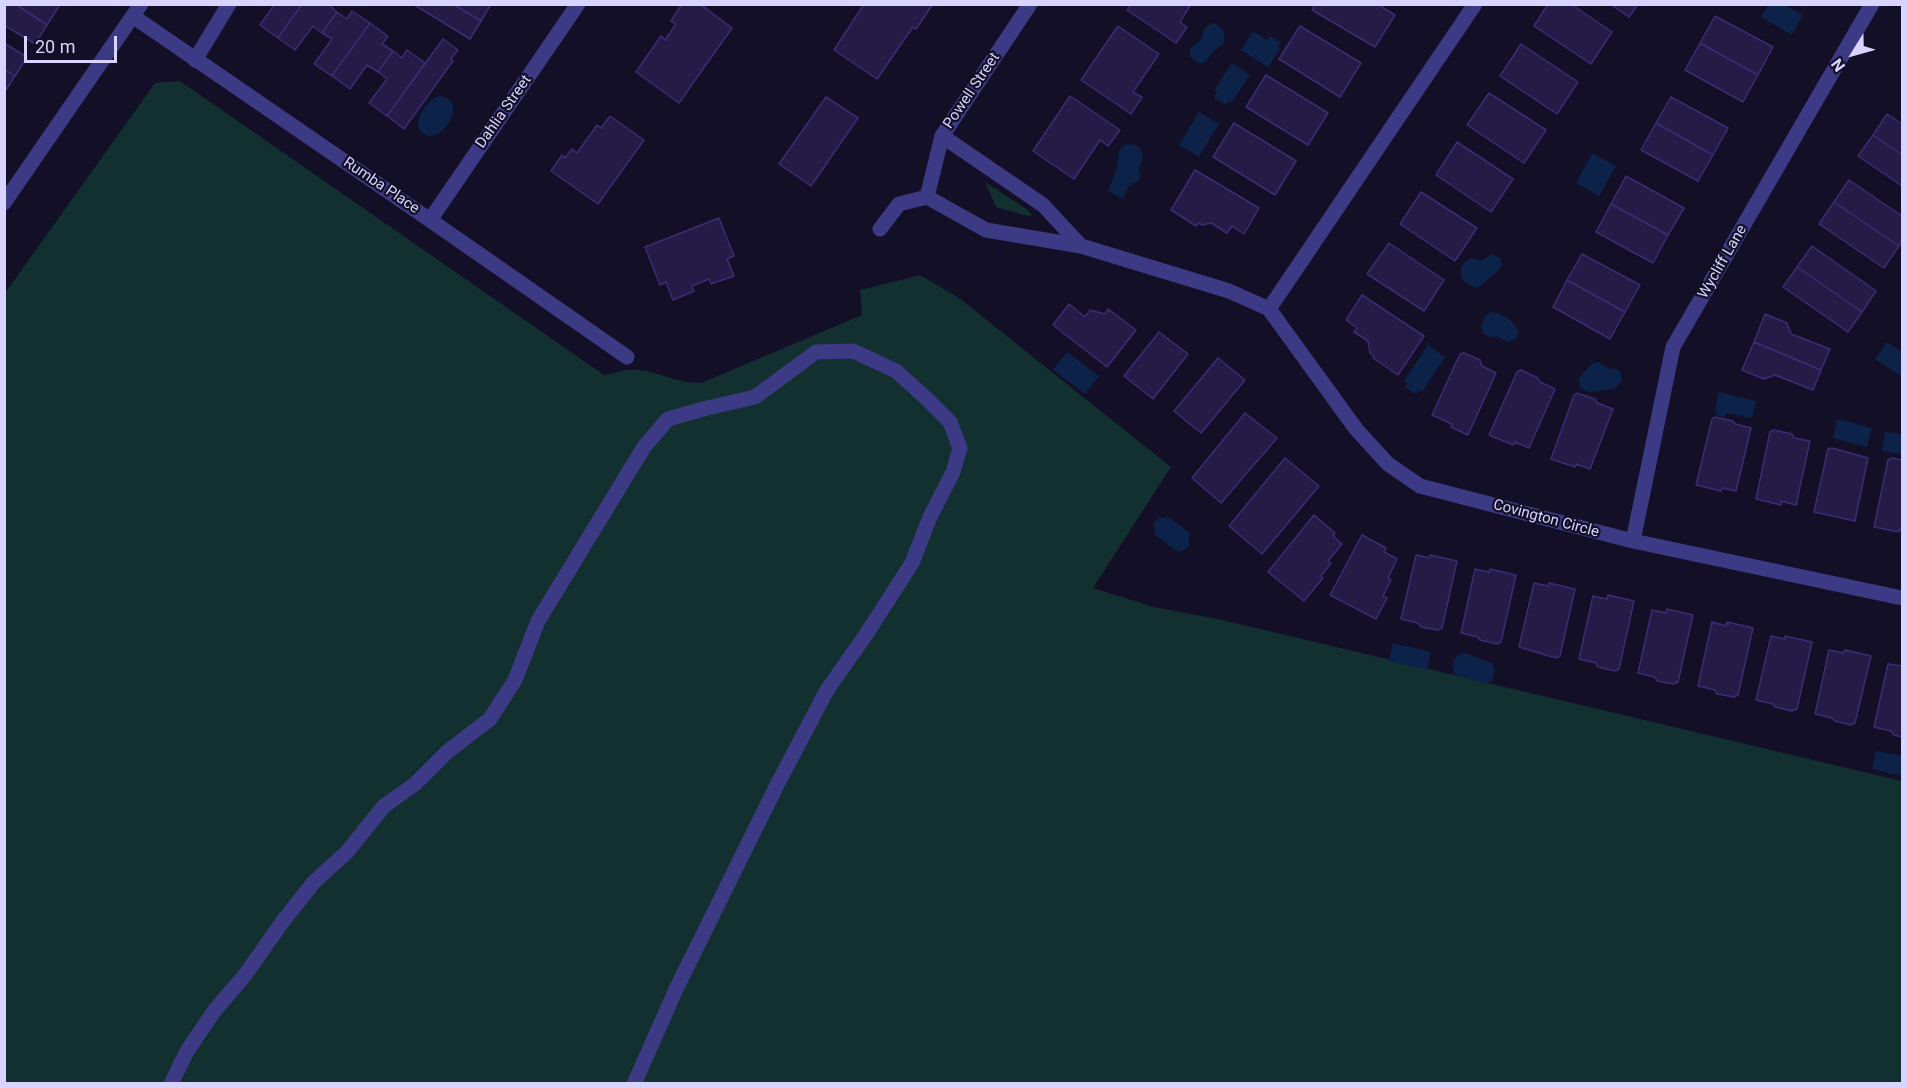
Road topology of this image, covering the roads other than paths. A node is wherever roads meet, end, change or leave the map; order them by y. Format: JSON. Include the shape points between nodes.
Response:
{"nodes":[{"id":1,"x":229,"y":4,"type":"edge"},
{"id":2,"x":578,"y":4,"type":"edge"},
{"id":3,"x":1030,"y":4,"type":"edge"},
{"id":4,"x":1475,"y":4,"type":"edge"},
{"id":5,"x":1872,"y":4,"type":"edge"},
{"id":6,"x":138,"y":11,"type":"edge"},
{"id":7,"x":195,"y":60,"type":"junction"},
{"id":8,"x":942,"y":136,"type":"junction"},
{"id":9,"x":927,"y":197,"type":"junction"},
{"id":10,"x":4,"y":203,"type":"edge"},
{"id":11,"x":430,"y":220,"type":"junction"},
{"id":12,"x":880,"y":229,"type":"dead end"},
{"id":13,"x":1081,"y":246,"type":"junction"},
{"id":14,"x":1269,"y":309,"type":"junction"},
{"id":15,"x":627,"y":357,"type":"dead end"},
{"id":16,"x":1633,"y":541,"type":"junction"},
{"id":17,"x":1902,"y":598,"type":"edge"},
{"id":18,"x":171,"y":1083,"type":"edge"},
{"id":19,"x":634,"y":1083,"type":"edge"}],
"edges":[{"from":1,"to":7,"type":"street"},
{"from":2,"to":11,"type":"street","name":"Dahlia Street"},
{"from":3,"to":8,"type":"street","name":"Powell Street"},
{"from":4,"to":14,"type":"street"},
{"from":5,"to":16,"type":"street","name":"Wycliff Lane","via":[[1673,347]]},
{"from":6,"to":7,"type":"street","name":"Rumba Place"},
{"from":6,"to":10,"type":"street"},
{"from":7,"to":11,"type":"street","name":"Rumba Place"},
{"from":8,"to":9,"type":"street","name":"Powell Street"},
{"from":8,"to":13,"type":"street","via":[[1042,205]]},
{"from":9,"to":12,"type":"street","via":[[899,204]]},
{"from":9,"to":13,"type":"street","via":[[986,230]]},
{"from":11,"to":15,"type":"street","name":"Rumba Place"},
{"from":13,"to":14,"type":"street","via":[[1228,291]]},
{"from":14,"to":16,"type":"street","name":"Covington Circle","via":[[1356,429],[1388,464],[1420,486]]},
{"from":16,"to":17,"type":"street","name":"Covington Circle"},
{"from":18,"to":19,"type":"street","via":[[214,1010],[314,882],[348,852],[384,806],[490,719],[515,680],[538,621],[644,447],[668,419],[755,397],[816,351],[853,351],[896,371],[950,422],[960,448],[953,472],[912,563],[827,690],[778,783]]}]}
